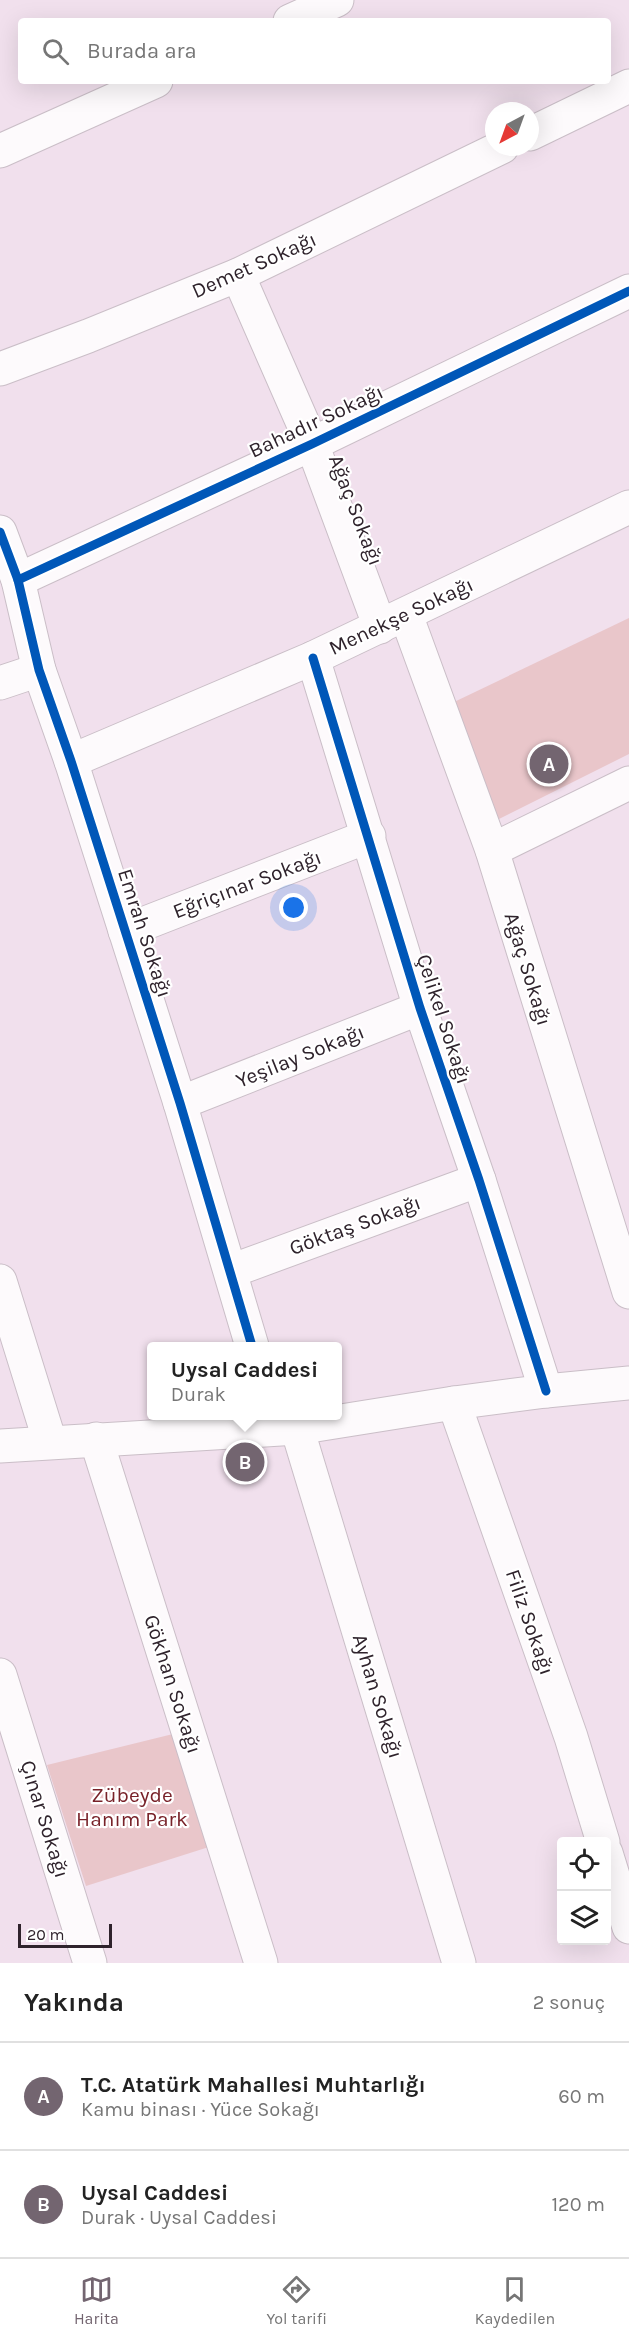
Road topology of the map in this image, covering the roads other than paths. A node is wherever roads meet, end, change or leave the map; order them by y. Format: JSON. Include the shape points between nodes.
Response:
{"nodes":[{"id":1,"x":336,"y":0,"type":"edge"},
{"id":2,"x":297,"y":18,"type":"edge"},
{"id":3,"x":149,"y":84,"type":"edge"},
{"id":4,"x":629,"y":86,"type":"edge"},
{"id":5,"x":539,"y":130,"type":"edge"},
{"id":6,"x":0,"y":151,"type":"edge"},
{"id":7,"x":485,"y":155,"type":"edge"},
{"id":8,"x":238,"y":275,"type":"junction"},
{"id":9,"x":629,"y":291,"type":"edge"},
{"id":10,"x":0,"y":369,"type":"edge"},
{"id":11,"x":312,"y":444,"type":"junction"},
{"id":12,"x":629,"y":507,"type":"edge"},
{"id":13,"x":0,"y":532,"type":"edge"},
{"id":14,"x":18,"y":580,"type":"junction"},
{"id":15,"x":393,"y":621,"type":"junction"},
{"id":16,"x":313,"y":658,"type":"junction"},
{"id":17,"x":39,"y":670,"type":"junction"},
{"id":18,"x":0,"y":683,"type":"edge"},
{"id":19,"x":71,"y":761,"type":"junction"},
{"id":20,"x":629,"y":783,"type":"edge"},
{"id":21,"x":369,"y":836,"type":"junction"},
{"id":22,"x":492,"y":850,"type":"junction"},
{"id":23,"x":125,"y":931,"type":"junction"},
{"id":24,"x":420,"y":1008,"type":"junction"},
{"id":25,"x":180,"y":1103,"type":"junction"},
{"id":26,"x":479,"y":1180,"type":"junction"},
{"id":27,"x":231,"y":1270,"type":"junction"},
{"id":28,"x":0,"y":1281,"type":"edge"},
{"id":29,"x":629,"y":1292,"type":"edge"},
{"id":30,"x":251,"y":1342,"type":"edge"},
{"id":31,"x":629,"y":1383,"type":"edge"},
{"id":32,"x":546,"y":1390,"type":"junction"},
{"id":33,"x":454,"y":1403,"type":"junction"},
{"id":34,"x":342,"y":1417,"type":"edge"},
{"id":35,"x":320,"y":1420,"type":"edge"},
{"id":36,"x":281,"y":1425,"type":"edge"},
{"id":37,"x":96,"y":1439,"type":"junction"},
{"id":38,"x":50,"y":1442,"type":"junction"},
{"id":39,"x":0,"y":1446,"type":"edge"},
{"id":40,"x":0,"y":1675,"type":"edge"},
{"id":41,"x":601,"y":1837,"type":"edge"},
{"id":42,"x":611,"y":1869,"type":"edge"},
{"id":43,"x":629,"y":1927,"type":"edge"},
{"id":44,"x":90,"y":1963,"type":"edge"},
{"id":45,"x":261,"y":1963,"type":"edge"},
{"id":46,"x":459,"y":1963,"type":"edge"}],
"edges":[{"from":1,"to":2,"type":"street"},
{"from":3,"to":6,"type":"street"},
{"from":4,"to":5,"type":"street"},
{"from":7,"to":8,"type":"street","name":"Demet Sokağı"},
{"from":8,"to":10,"type":"street","name":"Demet Sokağı"},
{"from":8,"to":11,"type":"street","name":"Ağaç Sokağı"},
{"from":9,"to":11,"type":"street","name":"Bahadır Sokağı"},
{"from":11,"to":14,"type":"street","name":"Bahadır Sokağı"},
{"from":11,"to":15,"type":"street","name":"Ağaç Sokağı"},
{"from":12,"to":15,"type":"street","name":"Menekşe Sokağı"},
{"from":13,"to":14,"type":"street","name":"Emrah Sokağı"},
{"from":14,"to":17,"type":"street","name":"Emrah Sokağı"},
{"from":15,"to":16,"type":"street","name":"Menekşe Sokağı"},
{"from":15,"to":22,"type":"street","name":"Ağaç Sokağı"},
{"from":16,"to":19,"type":"street","name":"Menekşe Sokağı"},
{"from":16,"to":21,"type":"street","name":"Çelikel Sokağı"},
{"from":17,"to":18,"type":"street"},
{"from":17,"to":19,"type":"street","name":"Emrah Sokağı"},
{"from":19,"to":23,"type":"street","name":"Emrah Sokağı"},
{"from":20,"to":22,"type":"street"},
{"from":21,"to":23,"type":"street","name":"Eğriçınar Sokağı"},
{"from":21,"to":24,"type":"street","name":"Çelikel Sokağı"},
{"from":22,"to":29,"type":"street","name":"Ağaç Sokağı"},
{"from":23,"to":25,"type":"street","name":"Emrah Sokağı"},
{"from":24,"to":25,"type":"street","name":"Yeşilay Sokağı"},
{"from":24,"to":26,"type":"street","name":"Çelikel Sokağı"},
{"from":25,"to":27,"type":"street","name":"Emrah Sokağı"},
{"from":26,"to":27,"type":"street","name":"Göktaş Sokağı"},
{"from":26,"to":32,"type":"street","name":"Çelikel Sokağı"},
{"from":27,"to":30,"type":"street","name":"Emrah Sokağı"},
{"from":28,"to":38,"type":"street"},
{"from":31,"to":32,"type":"street"},
{"from":32,"to":33,"type":"street"},
{"from":33,"to":34,"type":"street"},
{"from":33,"to":41,"type":"street","name":"Filiz Sokağı","via":[[571,1737]]},
{"from":35,"to":36,"type":"street"},
{"from":36,"to":37,"type":"street"},
{"from":36,"to":46,"type":"street","name":"Ayhan Sokağı"},
{"from":37,"to":38,"type":"street"},
{"from":37,"to":45,"type":"street","name":"Gökhan Sokağı"},
{"from":38,"to":39,"type":"street"},
{"from":40,"to":44,"type":"street","name":"Çınar Sokağı"},
{"from":42,"to":43,"type":"street"}]}
